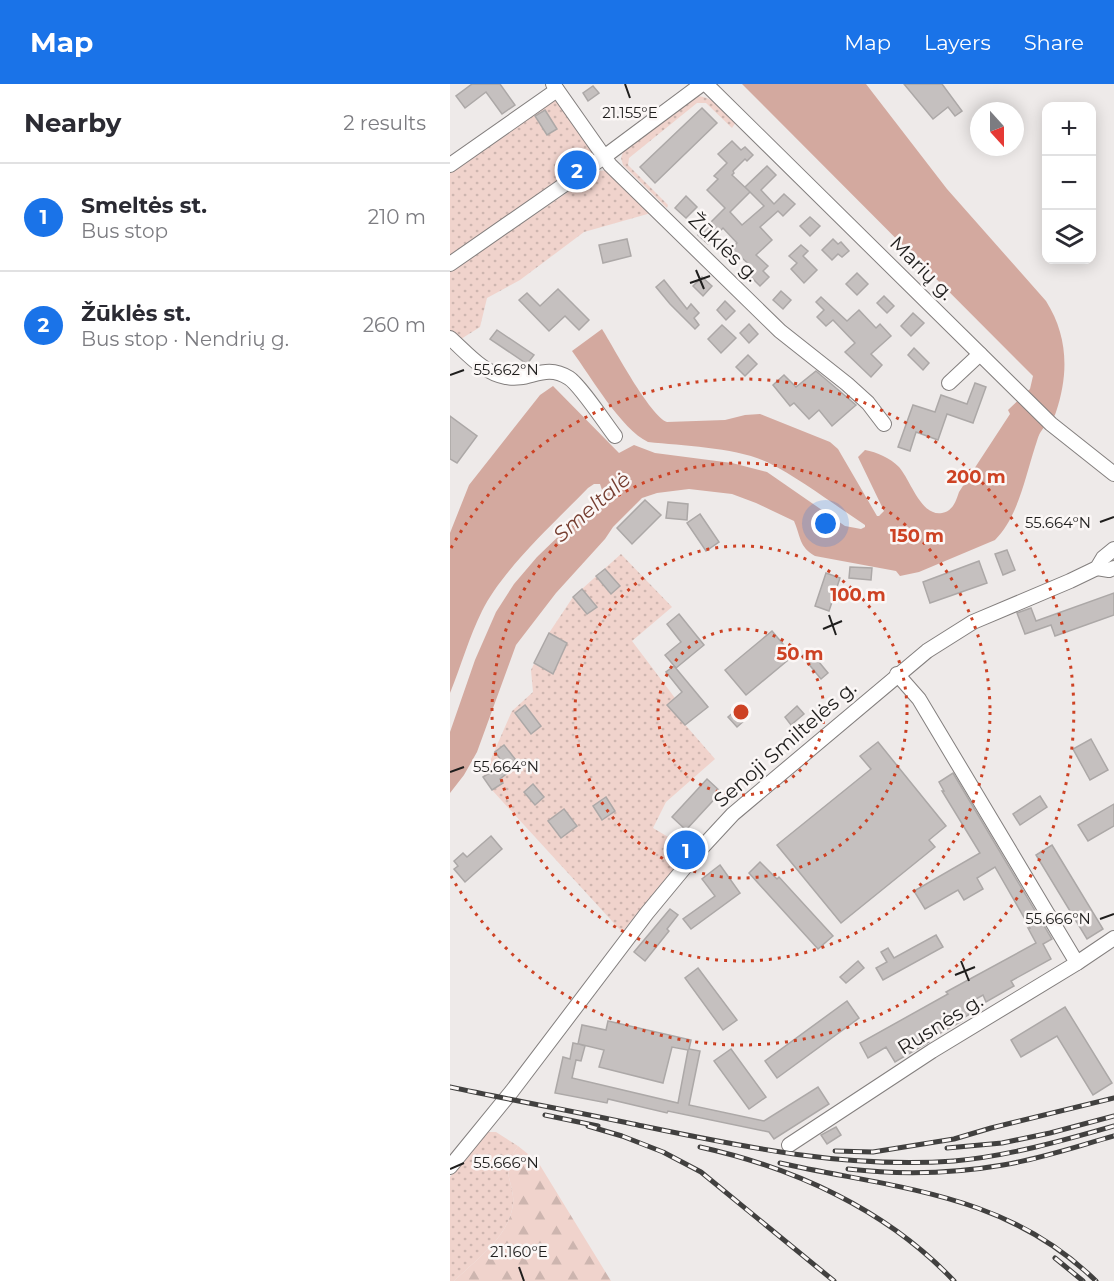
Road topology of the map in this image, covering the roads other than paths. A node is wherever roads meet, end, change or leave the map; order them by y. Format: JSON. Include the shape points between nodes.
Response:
{"nodes":[{"id":1,"x":702,"y":84,"type":"edge"},
{"id":2,"x":706,"y":84,"type":"edge"},
{"id":3,"x":555,"y":87,"type":"edge"},
{"id":4,"x":604,"y":157,"type":"junction"},
{"id":5,"x":450,"y":165,"type":"edge"},
{"id":6,"x":450,"y":264,"type":"edge"},
{"id":7,"x":452,"y":344,"type":"edge"},
{"id":8,"x":980,"y":354,"type":"junction"},
{"id":9,"x":949,"y":382,"type":"dead end"},
{"id":10,"x":884,"y":424,"type":"dead end"},
{"id":11,"x":615,"y":436,"type":"dead end"},
{"id":12,"x":1114,"y":474,"type":"edge"},
{"id":13,"x":1114,"y":549,"type":"edge"},
{"id":14,"x":1096,"y":568,"type":"junction"},
{"id":15,"x":1114,"y":568,"type":"edge"},
{"id":16,"x":897,"y":675,"type":"junction"},
{"id":17,"x":1114,"y":938,"type":"edge"},
{"id":18,"x":1077,"y":963,"type":"junction"},
{"id":19,"x":789,"y":1145,"type":"dead end"},
{"id":20,"x":450,"y":1167,"type":"edge"}],
"edges":[{"from":1,"to":4,"type":"street"},
{"from":2,"to":8,"type":"street","name":"Marių g."},
{"from":3,"to":4,"type":"street","name":"Žūklės g."},
{"from":3,"to":5,"type":"street"},
{"from":4,"to":6,"type":"street"},
{"from":4,"to":10,"type":"street","name":"Žūklės g.","via":[[780,331],[847,384]]},
{"from":7,"to":11,"type":"street","via":[[493,374],[518,378],[550,370],[572,379]]},
{"from":8,"to":9,"type":"street"},
{"from":8,"to":12,"type":"street","name":"Marių g.","via":[[1050,424]]},
{"from":13,"to":14,"type":"street","name":"Senoji Smiltelės g."},
{"from":14,"to":15,"type":"street","name":"Senoji Smiltelės g."},
{"from":14,"to":16,"type":"street","name":"Senoji Smiltelės g.","via":[[973,622]]},
{"from":16,"to":18,"type":"street","via":[[919,699]]},
{"from":16,"to":20,"type":"street","name":"Senoji Smiltelės g.","via":[[746,801],[716,832],[647,912]]},
{"from":17,"to":18,"type":"street","name":"Rusnės g."},
{"from":18,"to":19,"type":"street","name":"Rusnės g.","via":[[932,1051]]}]}
